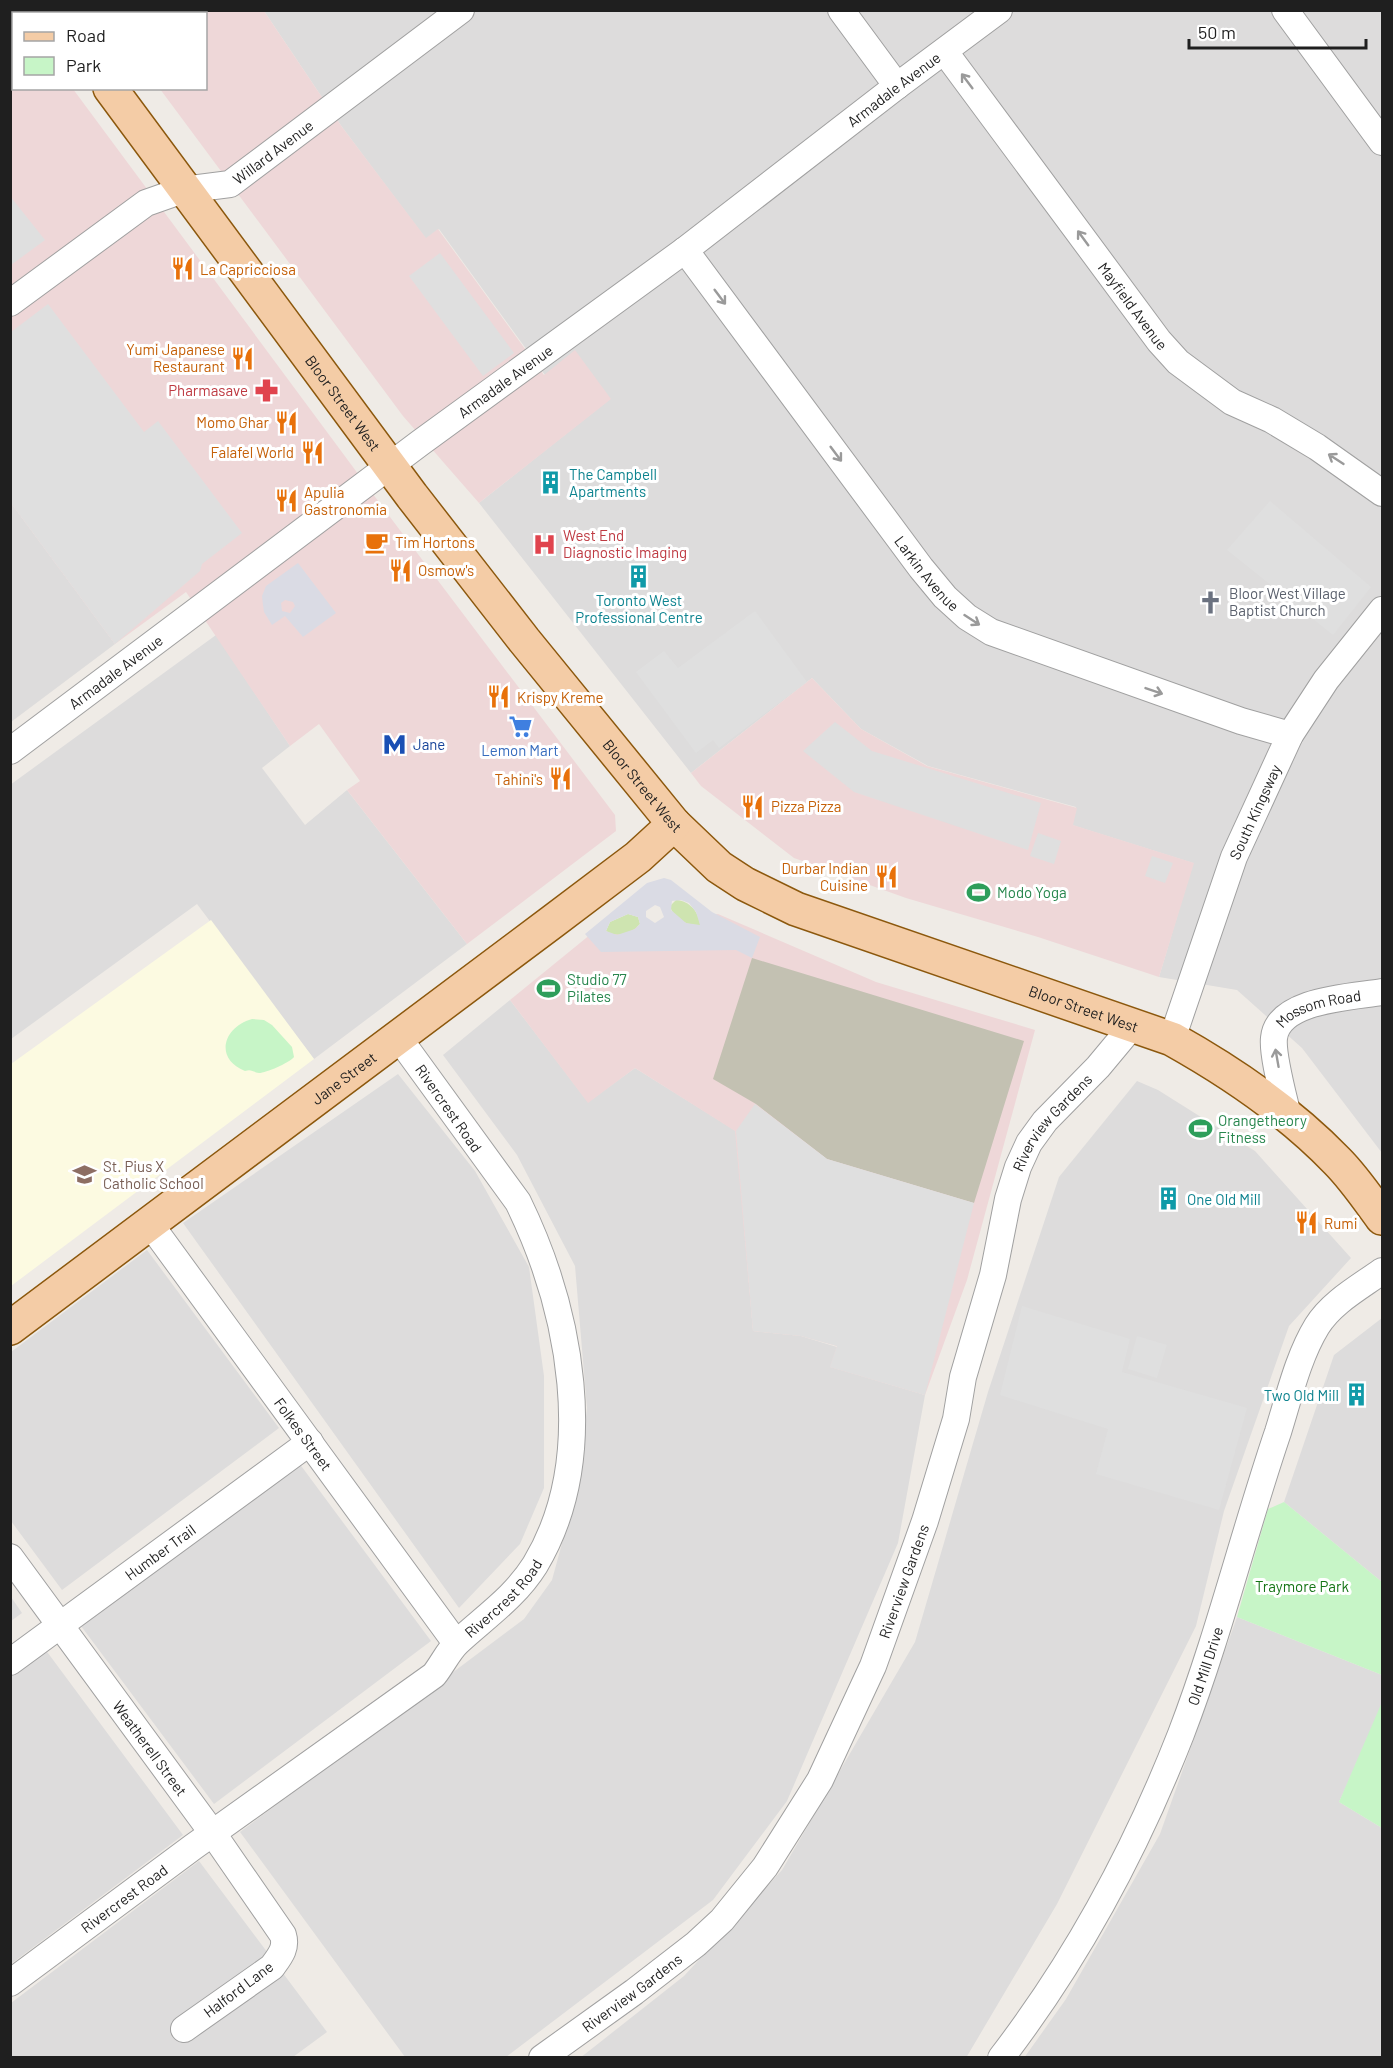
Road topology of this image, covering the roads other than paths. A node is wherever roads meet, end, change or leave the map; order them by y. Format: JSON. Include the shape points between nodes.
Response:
{"nodes":[{"id":1,"x":841,"y":10,"type":"edge"},
{"id":2,"x":999,"y":10,"type":"edge"},
{"id":3,"x":1285,"y":10,"type":"edge"},
{"id":4,"x":458,"y":11,"type":"edge"},
{"id":5,"x":945,"y":52,"type":"junction"},
{"id":6,"x":897,"y":86,"type":"junction"},
{"id":7,"x":111,"y":90,"type":"edge"},
{"id":8,"x":1383,"y":142,"type":"edge"},
{"id":9,"x":183,"y":190,"type":"junction"},
{"id":10,"x":685,"y":250,"type":"junction"},
{"id":11,"x":10,"y":303,"type":"edge"},
{"id":12,"x":390,"y":466,"type":"junction"},
{"id":13,"x":1383,"y":494,"type":"edge"},
{"id":14,"x":1383,"y":610,"type":"edge"},
{"id":15,"x":1290,"y":735,"type":"junction"},
{"id":16,"x":10,"y":751,"type":"edge"},
{"id":17,"x":674,"y":824,"type":"junction"},
{"id":18,"x":1383,"y":992,"type":"edge"},
{"id":19,"x":1133,"y":1025,"type":"junction"},
{"id":20,"x":398,"y":1037,"type":"junction"},
{"id":21,"x":1172,"y":1038,"type":"junction"},
{"id":22,"x":1288,"y":1116,"type":"junction"},
{"id":23,"x":1383,"y":1218,"type":"edge"},
{"id":24,"x":150,"y":1224,"type":"junction"},
{"id":25,"x":1383,"y":1271,"type":"edge"},
{"id":26,"x":10,"y":1328,"type":"edge"},
{"id":27,"x":310,"y":1442,"type":"junction"},
{"id":28,"x":10,"y":1557,"type":"edge"},
{"id":29,"x":61,"y":1625,"type":"junction"},
{"id":30,"x":456,"y":1643,"type":"junction"},
{"id":31,"x":10,"y":1662,"type":"edge"},
{"id":32,"x":214,"y":1834,"type":"junction"},
{"id":33,"x":285,"y":1942,"type":"joint"},
{"id":34,"x":10,"y":1983,"type":"edge"},
{"id":35,"x":184,"y":2029,"type":"dead end"},
{"id":36,"x":542,"y":2058,"type":"edge"},
{"id":37,"x":1001,"y":2058,"type":"edge"}],
"edges":[{"from":1,"to":6,"type":"street"},
{"from":2,"to":5,"type":"street","name":"Armadale Avenue"},
{"from":3,"to":8,"type":"street"},
{"from":4,"to":9,"type":"street","name":"Willard Avenue","via":[[230,184]]},
{"from":5,"to":6,"type":"street","name":"Armadale Avenue"},
{"from":13,"to":5,"type":"street","name":"Mayfield Avenue","one_way":true,"via":[[1317,447],[1232,402],[1178,362]]},
{"from":6,"to":10,"type":"street","name":"Armadale Avenue"},
{"from":7,"to":9,"type":"main road","name":"Bloor Street West"},
{"from":9,"to":11,"type":"street","name":"Willard Avenue","via":[[146,203]]},
{"from":9,"to":12,"type":"main road","name":"Bloor Street West"},
{"from":10,"to":12,"type":"street","name":"Armadale Avenue"},
{"from":10,"to":15,"type":"street","name":"Larkin Avenue","one_way":true,"via":[[921,568],[967,617],[1014,642]]},
{"from":12,"to":16,"type":"street","name":"Armadale Avenue"},
{"from":12,"to":17,"type":"main road","name":"Bloor Street West","via":[[524,640]]},
{"from":14,"to":15,"type":"street","name":"South Kingsway","via":[[1326,680]]},
{"from":15,"to":21,"type":"street","name":"South Kingsway","via":[[1234,857]]},
{"from":17,"to":19,"type":"main road","name":"Bloor Street West","via":[[719,867],[796,909]]},
{"from":17,"to":20,"type":"main road","name":"Jane Street","via":[[629,864]]},
{"from":22,"to":18,"type":"street","name":"Mossom Road","one_way":true,"via":[[1274,1039],[1278,1025],[1309,1004]]},
{"from":19,"to":21,"type":"main road","name":"Bloor Street West"},
{"from":19,"to":36,"type":"street","name":"Riverview Gardens","via":[[1046,1121],[1029,1143],[1018,1167],[993,1275],[963,1377],[956,1419],[925,1521],[873,1666],[819,1780],[765,1867],[722,1920],[634,1992]]},
{"from":20,"to":24,"type":"main road","name":"Jane Street"},
{"from":20,"to":30,"type":"street","name":"Rivercrest Road","via":[[523,1212],[557,1309],[569,1381],[568,1477],[554,1527],[534,1566],[515,1591],[489,1618]]},
{"from":21,"to":22,"type":"main road","name":"Bloor Street West","via":[[1218,1065]]},
{"from":22,"to":23,"type":"main road","name":"Bloor Street West","via":[[1337,1161]]},
{"from":24,"to":26,"type":"main road","name":"Jane Street"},
{"from":24,"to":27,"type":"street","name":"Folkes Street"},
{"from":25,"to":37,"type":"street","name":"Old Mill Drive","via":[[1331,1308],[1317,1327],[1298,1370],[1259,1485],[1180,1734],[1099,1912],[1036,2013]]},
{"from":27,"to":29,"type":"street","name":"Humber Trail"},
{"from":27,"to":30,"type":"street","name":"Folkes Street"},
{"from":28,"to":29,"type":"street","name":"Weatherell Street"},
{"from":29,"to":31,"type":"street","name":"Humber Trail"},
{"from":29,"to":32,"type":"street","name":"Weatherell Street"},
{"from":30,"to":32,"type":"street","name":"Rivercrest Road","via":[[434,1675]]},
{"from":32,"to":33,"type":"street","name":"Weatherell Street","via":[[277,1923]]},
{"from":32,"to":34,"type":"street","name":"Rivercrest Road"},
{"from":33,"to":35,"type":"street","name":"Halford Lane","via":[[272,1966]]}]}
